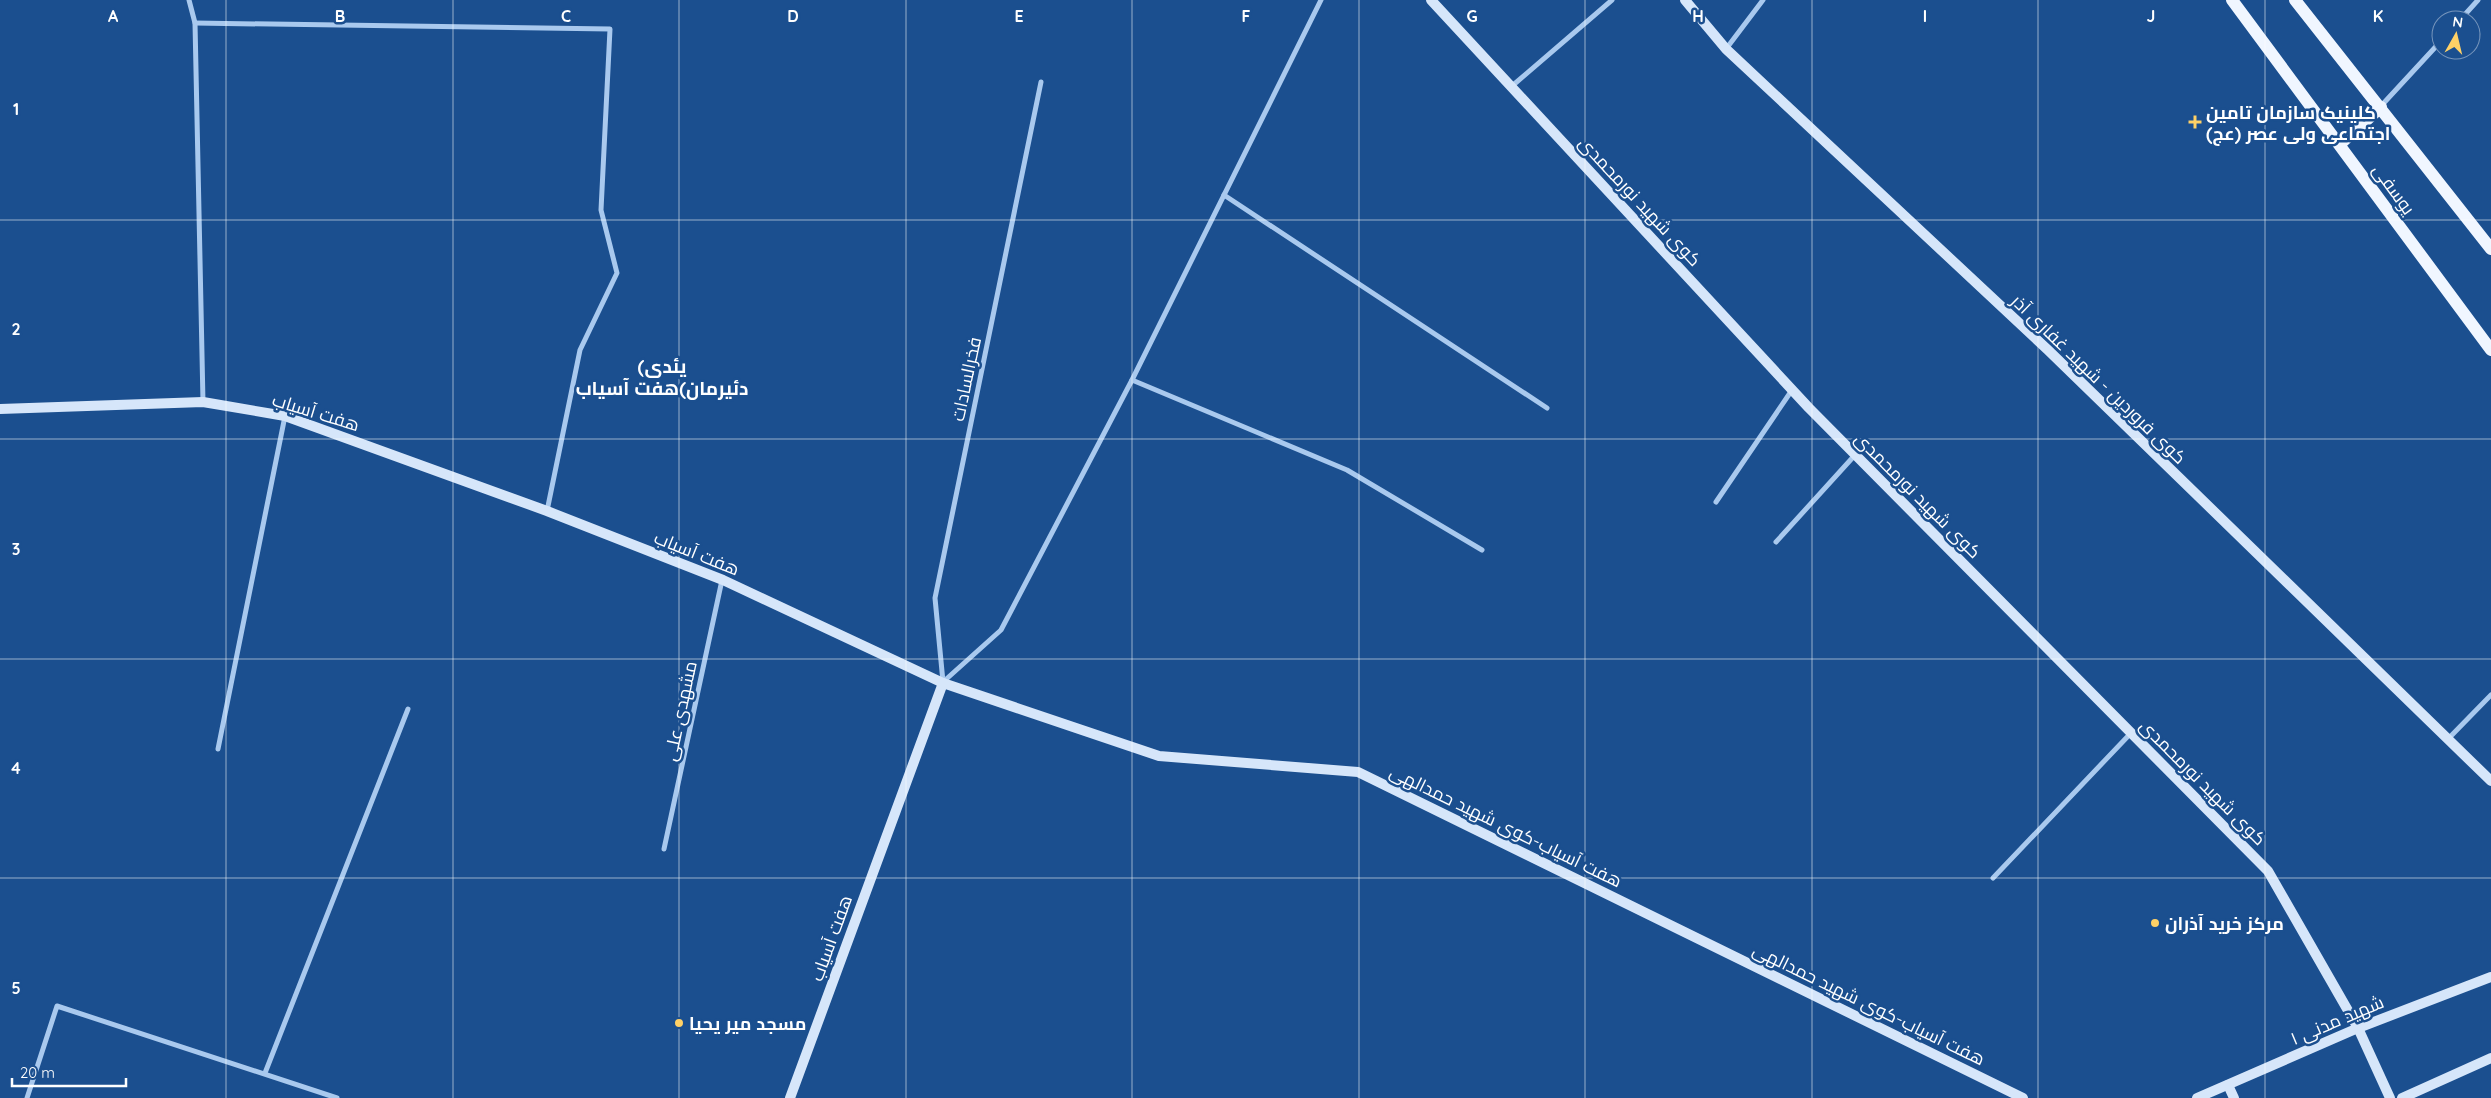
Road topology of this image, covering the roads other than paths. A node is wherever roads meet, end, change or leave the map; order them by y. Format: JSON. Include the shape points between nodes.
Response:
{"nodes":[{"id":1,"x":189,"y":0,"type":"edge"},
{"id":2,"x":1321,"y":0,"type":"edge"},
{"id":3,"x":1432,"y":0,"type":"edge"},
{"id":4,"x":1612,"y":0,"type":"edge"},
{"id":5,"x":1685,"y":0,"type":"edge"},
{"id":6,"x":1763,"y":0,"type":"edge"},
{"id":7,"x":2232,"y":0,"type":"edge"},
{"id":8,"x":2295,"y":0,"type":"edge"},
{"id":9,"x":2478,"y":0,"type":"edge"},
{"id":10,"x":2469,"y":10,"type":"edge"},
{"id":11,"x":195,"y":23,"type":"junction"},
{"id":12,"x":1726,"y":49,"type":"junction"},
{"id":13,"x":2431,"y":52,"type":"edge"},
{"id":14,"x":1041,"y":82,"type":"dead end"},
{"id":15,"x":1512,"y":86,"type":"junction"},
{"id":16,"x":2381,"y":107,"type":"junction"},
{"id":17,"x":2340,"y":144,"type":"junction"},
{"id":18,"x":1224,"y":196,"type":"junction"},
{"id":19,"x":2491,"y":249,"type":"edge"},
{"id":20,"x":2491,"y":350,"type":"edge"},
{"id":21,"x":1132,"y":380,"type":"junction"},
{"id":22,"x":1792,"y":389,"type":"junction"},
{"id":23,"x":203,"y":402,"type":"junction"},
{"id":24,"x":1547,"y":408,"type":"dead end"},
{"id":25,"x":0,"y":409,"type":"edge"},
{"id":26,"x":285,"y":416,"type":"junction"},
{"id":27,"x":1855,"y":454,"type":"junction"},
{"id":28,"x":1716,"y":502,"type":"dead end"},
{"id":29,"x":547,"y":511,"type":"junction"},
{"id":30,"x":1776,"y":542,"type":"dead end"},
{"id":31,"x":1482,"y":550,"type":"dead end"},
{"id":32,"x":722,"y":580,"type":"junction"},
{"id":33,"x":943,"y":683,"type":"junction"},
{"id":34,"x":2491,"y":695,"type":"edge"},
{"id":35,"x":408,"y":709,"type":"dead end"},
{"id":36,"x":2132,"y":733,"type":"junction"},
{"id":37,"x":2448,"y":740,"type":"junction"},
{"id":38,"x":218,"y":749,"type":"dead end"},
{"id":39,"x":2491,"y":781,"type":"edge"},
{"id":40,"x":664,"y":849,"type":"dead end"},
{"id":41,"x":1993,"y":878,"type":"dead end"},
{"id":42,"x":2491,"y":977,"type":"edge"},
{"id":43,"x":2358,"y":1028,"type":"junction"},
{"id":44,"x":2491,"y":1058,"type":"edge"},
{"id":45,"x":265,"y":1073,"type":"junction"},
{"id":46,"x":2228,"y":1084,"type":"junction"},
{"id":47,"x":28,"y":1098,"type":"edge"},
{"id":48,"x":337,"y":1098,"type":"edge"},
{"id":49,"x":790,"y":1098,"type":"edge"},
{"id":50,"x":2023,"y":1098,"type":"edge"},
{"id":51,"x":2197,"y":1098,"type":"edge"},
{"id":52,"x":2234,"y":1098,"type":"edge"},
{"id":53,"x":2390,"y":1098,"type":"edge"},
{"id":54,"x":2402,"y":1098,"type":"edge"}],
"edges":[{"from":1,"to":11,"type":"street"},
{"from":2,"to":18,"type":"street"},
{"from":3,"to":15,"type":"street","name":"کوی شهید نورمحمدی"},
{"from":4,"to":15,"type":"street"},
{"from":5,"to":12,"type":"street","name":"کوی فروردین - شهید غفاری آذر"},
{"from":6,"to":12,"type":"street"},
{"from":7,"to":17,"type":"main road","name":"یوسفی"},
{"from":8,"to":16,"type":"main road"},
{"from":9,"to":10,"type":"street"},
{"from":11,"to":23,"type":"street"},
{"from":11,"to":29,"type":"street","via":[[610,29],[601,210],[618,273],[580,350]]},
{"from":12,"to":37,"type":"street","name":"کوی فروردین - شهید غفاری آذر","via":[[2048,350]]},
{"from":13,"to":16,"type":"street"},
{"from":14,"to":33,"type":"street","name":"فخرالسادات","via":[[935,598]]},
{"from":15,"to":22,"type":"street","name":"کوی شهید نورمحمدی"},
{"from":16,"to":17,"type":"main road"},
{"from":16,"to":19,"type":"main road"},
{"from":17,"to":20,"type":"main road","name":"یوسفی"},
{"from":18,"to":21,"type":"street"},
{"from":18,"to":24,"type":"street"},
{"from":21,"to":31,"type":"street","via":[[1347,470]]},
{"from":21,"to":33,"type":"street","via":[[1001,630]]},
{"from":22,"to":27,"type":"street","name":"کوی شهید نورمحمدی"},
{"from":22,"to":28,"type":"street"},
{"from":23,"to":25,"type":"street","name":"هفت آسیاب"},
{"from":23,"to":26,"type":"street","name":"هفت آسیاب"},
{"from":26,"to":29,"type":"street","name":"هفت آسیاب"},
{"from":26,"to":38,"type":"street"},
{"from":27,"to":30,"type":"street"},
{"from":27,"to":36,"type":"street","name":"کوی شهید نورمحمدی"},
{"from":29,"to":32,"type":"street","name":"هفت آسیاب"},
{"from":32,"to":33,"type":"street","name":"هفت آسیاب"},
{"from":32,"to":40,"type":"street","name":"مشهدی علی"},
{"from":33,"to":49,"type":"street","name":"هفت آسیاب"},
{"from":33,"to":50,"type":"street","name":"هفت آسیاب-کوی شهید حمدالهی","via":[[1159,756],[1358,772]]},
{"from":34,"to":37,"type":"street"},
{"from":35,"to":45,"type":"street"},
{"from":36,"to":41,"type":"street"},
{"from":36,"to":43,"type":"street","name":"کوی شهید نورمحمدی","via":[[2268,871]]},
{"from":37,"to":39,"type":"street","name":"کوی فروردین - شهید غفاری آذر"},
{"from":42,"to":43,"type":"street","name":"شهید مدنی ۱"},
{"from":43,"to":46,"type":"street","name":"شهید مدنی ۱"},
{"from":43,"to":53,"type":"street","name":"کوی شهید نورمحمدی"},
{"from":44,"to":54,"type":"street"},
{"from":45,"to":47,"type":"street","via":[[56,1006]]},
{"from":45,"to":48,"type":"street"},
{"from":46,"to":51,"type":"street","name":"شهید مدنی ۱"},
{"from":46,"to":52,"type":"street"}]}
